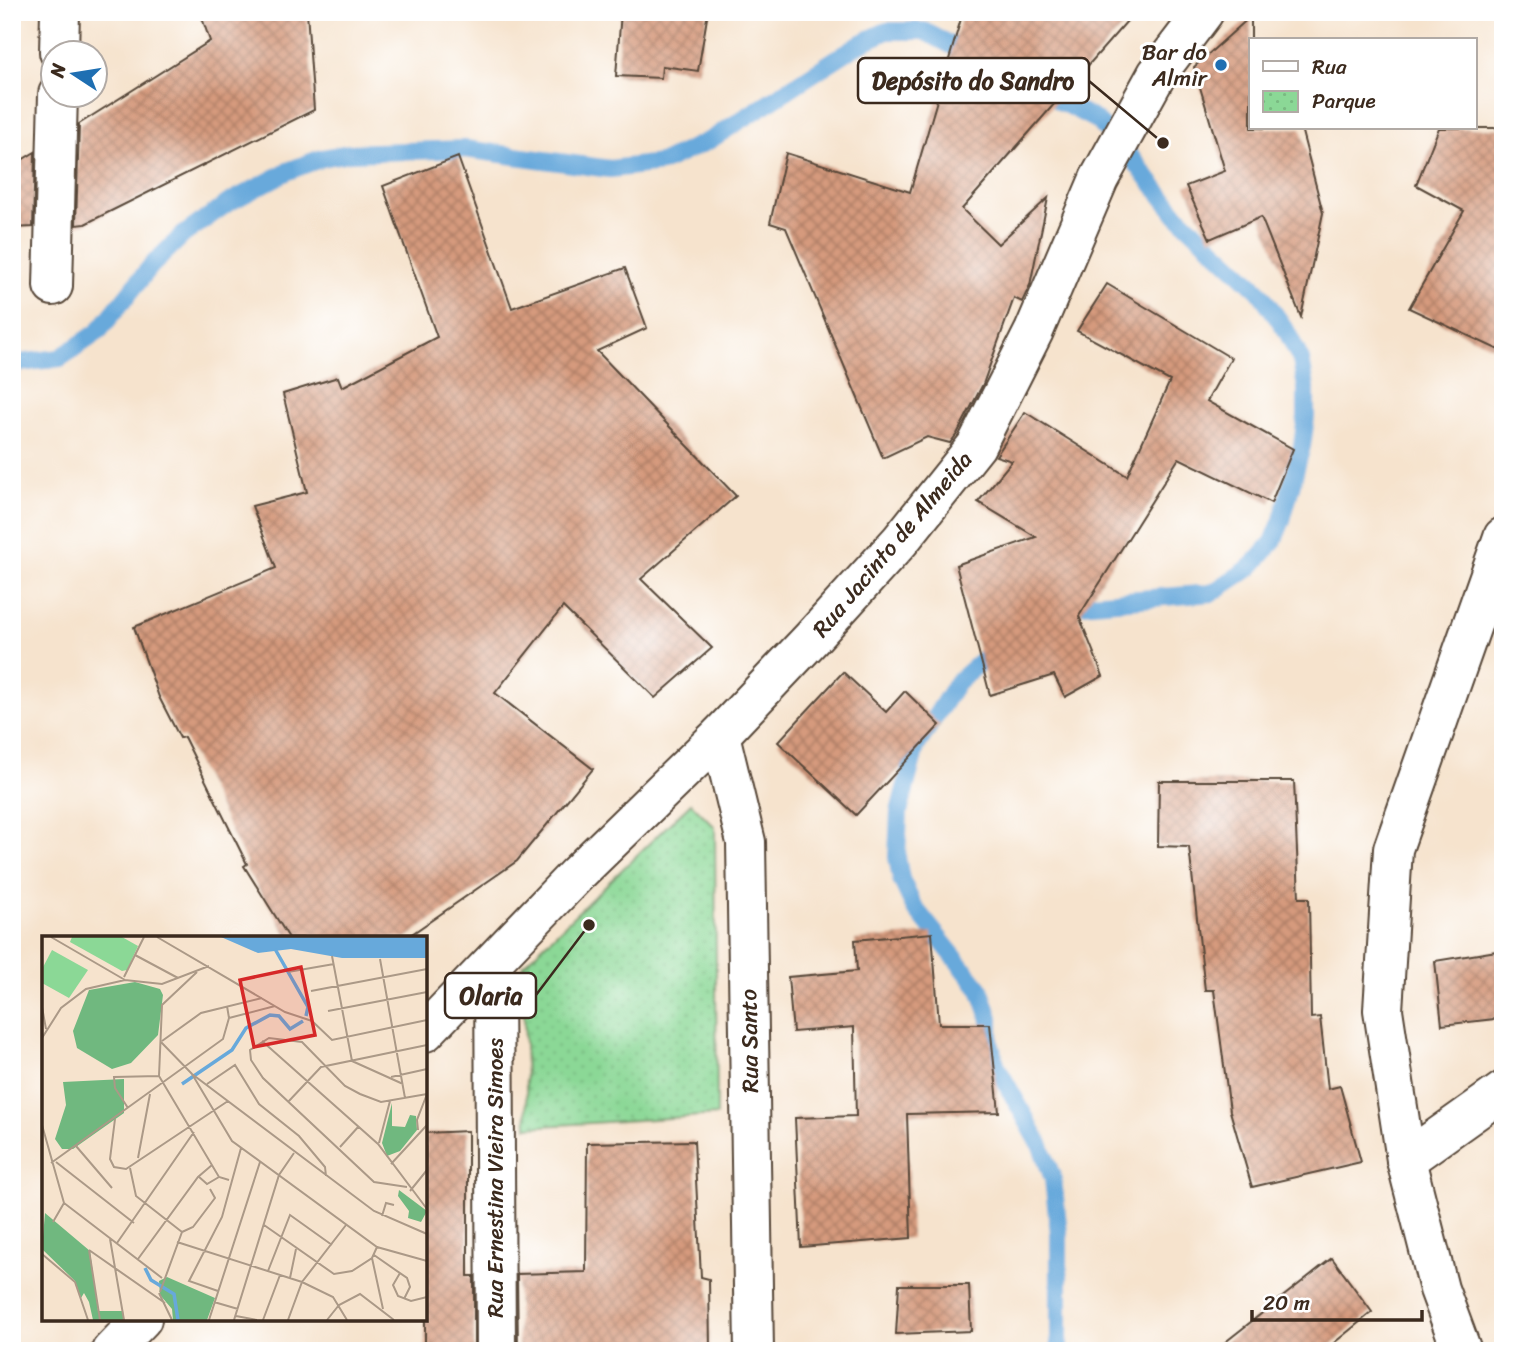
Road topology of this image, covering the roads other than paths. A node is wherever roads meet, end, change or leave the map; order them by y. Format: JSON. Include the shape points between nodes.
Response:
{"nodes":[{"id":1,"x":60,"y":12,"type":"edge"},
{"id":2,"x":1204,"y":12,"type":"edge"},
{"id":3,"x":59,"y":38,"type":"edge"},
{"id":4,"x":58,"y":108,"type":"edge"},
{"id":5,"x":53,"y":286,"type":"dead end"},
{"id":6,"x":1503,"y":537,"type":"edge"},
{"id":7,"x":720,"y":735,"type":"junction"},
{"id":8,"x":494,"y":963,"type":"junction"},
{"id":9,"x":427,"y":1030,"type":"edge"},
{"id":10,"x":1503,"y":1091,"type":"edge"},
{"id":11,"x":1406,"y":1160,"type":"junction"},
{"id":12,"x":140,"y":1321,"type":"edge"},
{"id":13,"x":111,"y":1351,"type":"edge"},
{"id":14,"x":496,"y":1351,"type":"edge"},
{"id":15,"x":754,"y":1351,"type":"edge"},
{"id":16,"x":1462,"y":1351,"type":"edge"}],
"edges":[{"from":1,"to":3,"type":"street"},
{"from":2,"to":7,"type":"street","name":"Rua Jacinto de Almeida","via":[[1157,74],[1099,179],[1034,331],[975,446],[900,541]]},
{"from":4,"to":5,"type":"street"},
{"from":6,"to":11,"type":"street","via":[[1393,849],[1382,1010]]},
{"from":7,"to":8,"type":"street","name":"Rua Jacinto de Almeida","via":[[577,874]]},
{"from":7,"to":15,"type":"street","name":"Rua Santo","via":[[746,842]]},
{"from":8,"to":9,"type":"street","name":"Rua Jacinto de Almeida"},
{"from":8,"to":14,"type":"street","name":"Rua Ernestina Vieira Simoes"},
{"from":10,"to":11,"type":"street"},
{"from":11,"to":16,"type":"street","via":[[1439,1289]]},
{"from":12,"to":13,"type":"street"}]}
